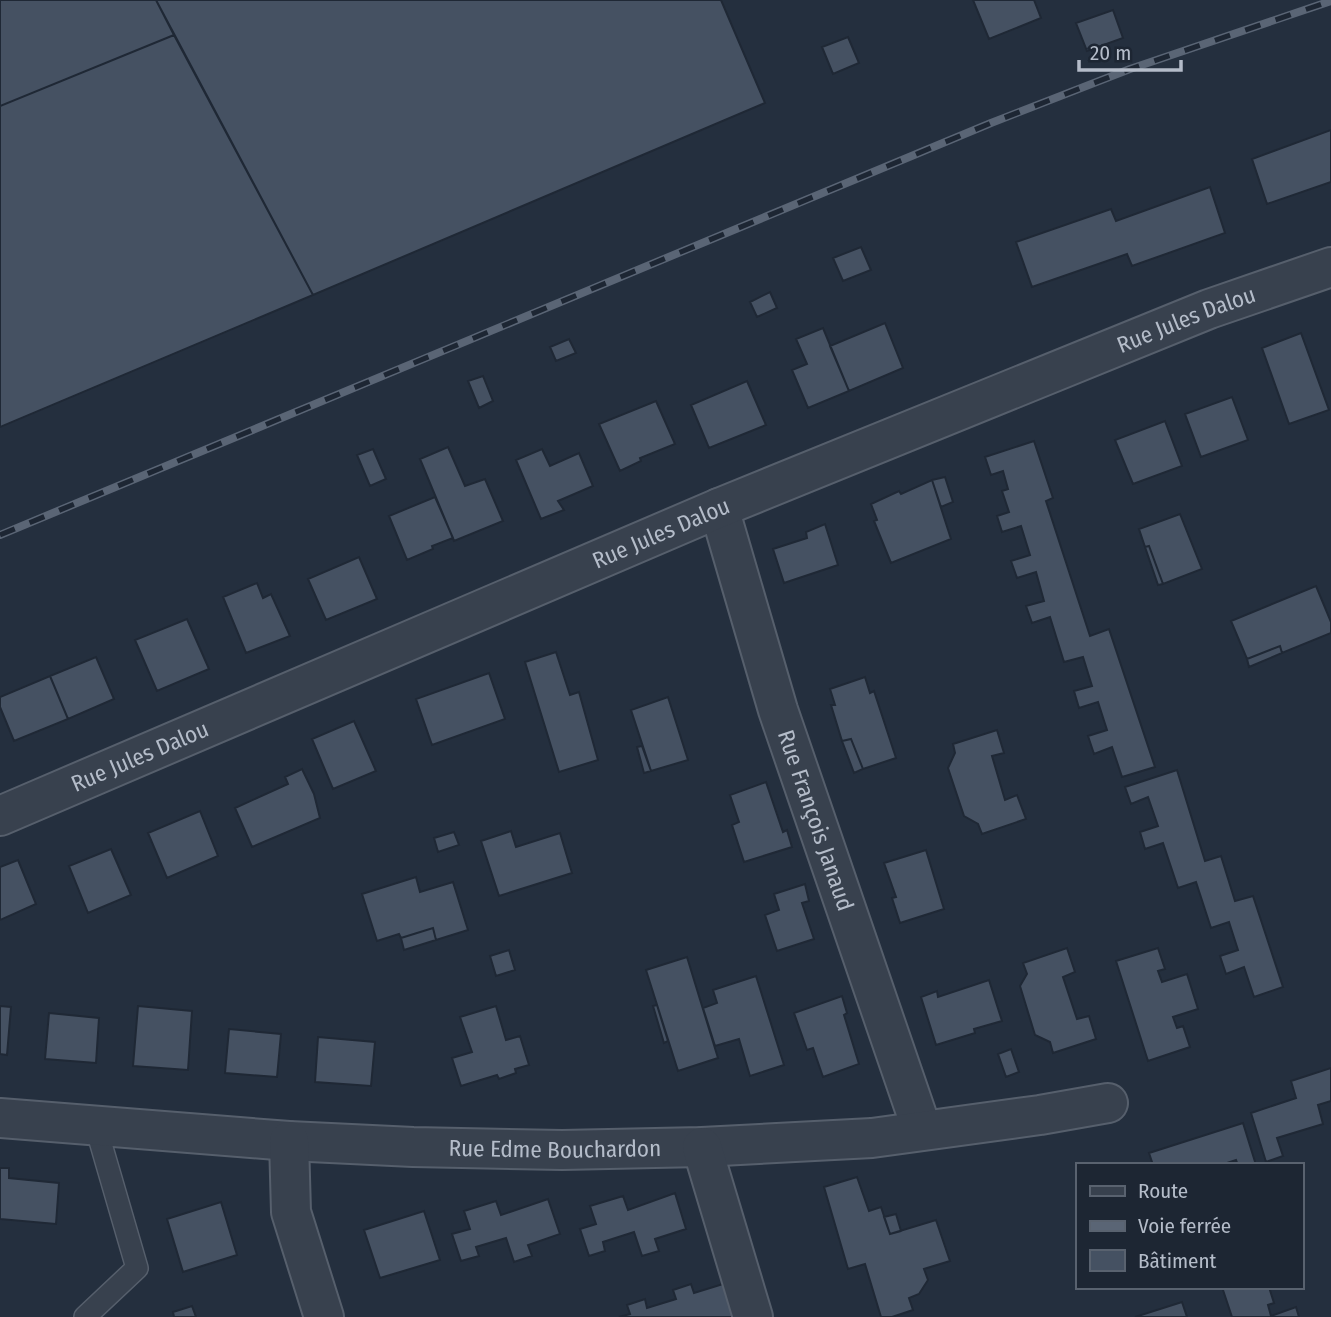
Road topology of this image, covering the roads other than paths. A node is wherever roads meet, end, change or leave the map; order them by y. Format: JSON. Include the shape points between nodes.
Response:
{"nodes":[{"id":1,"x":1331,"y":267,"type":"edge"},
{"id":2,"x":719,"y":508,"type":"junction"},
{"id":3,"x":0,"y":816,"type":"edge"},
{"id":4,"x":1108,"y":1103,"type":"dead end"},
{"id":5,"x":0,"y":1118,"type":"edge"},
{"id":6,"x":96,"y":1127,"type":"junction"},
{"id":7,"x":922,"y":1129,"type":"junction"},
{"id":8,"x":289,"y":1141,"type":"junction"},
{"id":9,"x":702,"y":1147,"type":"junction"},
{"id":10,"x":85,"y":1317,"type":"edge"},
{"id":11,"x":324,"y":1317,"type":"edge"},
{"id":12,"x":752,"y":1317,"type":"edge"}],
"edges":[{"from":1,"to":2,"type":"street","name":"Rue Jules Dalou","via":[[1209,309]]},
{"from":2,"to":3,"type":"street","name":"Rue Jules Dalou"},
{"from":2,"to":7,"type":"street","name":"Rue François Janaud","via":[[778,710]]},
{"from":4,"to":7,"type":"street","name":"Rue Edme Bouchardon"},
{"from":5,"to":6,"type":"street","name":"Rue Edme Bouchardon"},
{"from":6,"to":8,"type":"street","name":"Rue Edme Bouchardon"},
{"from":6,"to":10,"type":"lane","via":[[137,1268]]},
{"from":7,"to":9,"type":"street","name":"Rue Edme Bouchardon","via":[[873,1138]]},
{"from":8,"to":9,"type":"street","name":"Rue Edme Bouchardon","via":[[562,1150]]},
{"from":8,"to":11,"type":"street","via":[[291,1212]]},
{"from":9,"to":12,"type":"street"}]}
